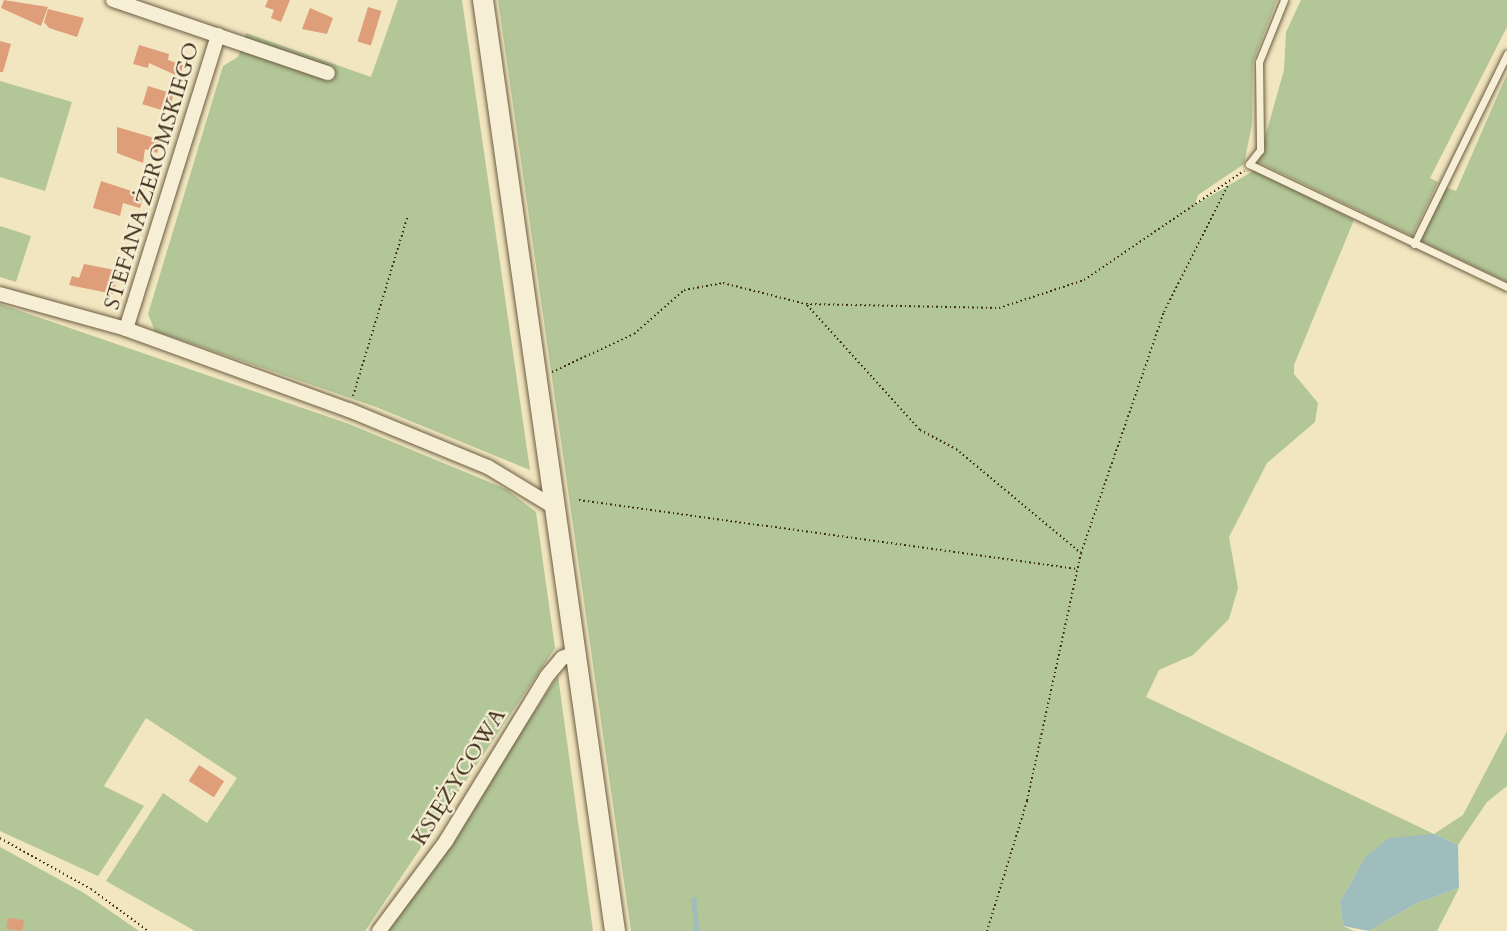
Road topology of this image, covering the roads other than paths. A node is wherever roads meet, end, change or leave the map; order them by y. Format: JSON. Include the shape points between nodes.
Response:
{"nodes":[{"id":1,"x":113,"y":0,"type":"edge"},
{"id":2,"x":483,"y":0,"type":"edge"},
{"id":3,"x":1284,"y":0,"type":"edge"},
{"id":4,"x":218,"y":35,"type":"junction"},
{"id":5,"x":1507,"y":54,"type":"edge"},
{"id":6,"x":328,"y":73,"type":"dead end"},
{"id":7,"x":1414,"y":244,"type":"junction"},
{"id":8,"x":1507,"y":287,"type":"edge"},
{"id":9,"x":0,"y":294,"type":"edge"},
{"id":10,"x":126,"y":329,"type":"junction"},
{"id":11,"x":557,"y":509,"type":"junction"},
{"id":12,"x":577,"y":652,"type":"junction"},
{"id":13,"x":379,"y":931,"type":"edge"},
{"id":14,"x":615,"y":931,"type":"edge"}],
"edges":[{"from":1,"to":4,"type":"street"},
{"from":2,"to":11,"type":"street"},
{"from":3,"to":7,"type":"lane","via":[[1259,62],[1260,150],[1249,164]]},
{"from":4,"to":6,"type":"street"},
{"from":4,"to":10,"type":"street","name":"STEFANA ŻEROMSKIEGO"},
{"from":5,"to":7,"type":"lane"},
{"from":7,"to":8,"type":"lane"},
{"from":9,"to":10,"type":"street","name":"STEFANA ŻEROMSKIEGO"},
{"from":10,"to":11,"type":"street","name":"STEFANA ŻEROMSKIEGO","via":[[348,410],[488,467]]},
{"from":11,"to":12,"type":"street"},
{"from":12,"to":13,"type":"street","name":"KSIĘŻYCOWA","via":[[562,658],[547,676],[446,841]]},
{"from":12,"to":14,"type":"street"}]}
